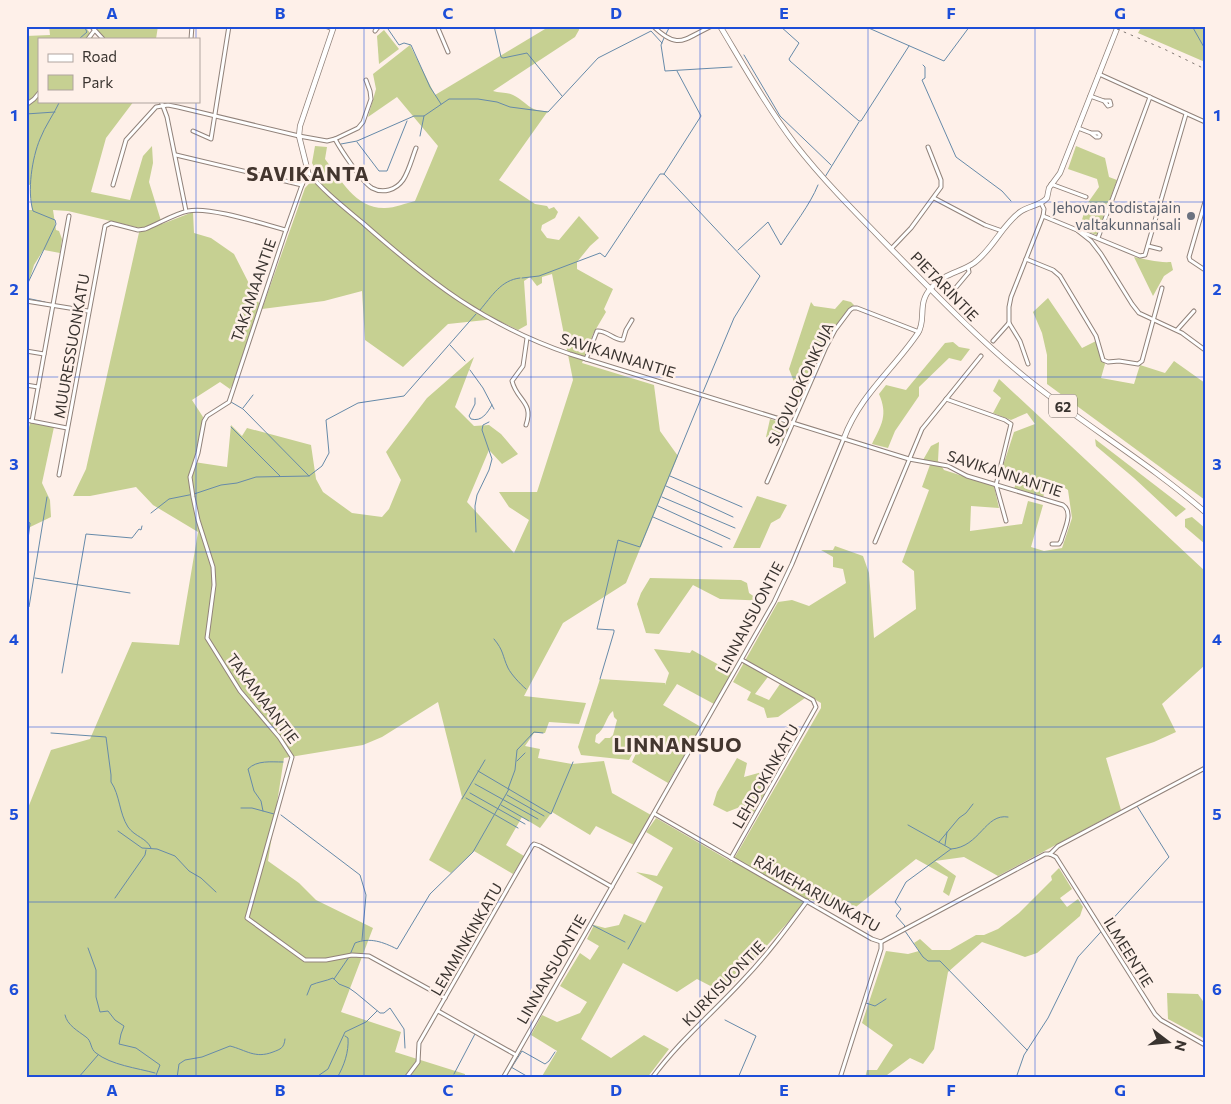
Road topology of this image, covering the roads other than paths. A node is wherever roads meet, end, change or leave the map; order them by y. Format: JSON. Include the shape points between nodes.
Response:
{"nodes":[{"id":1,"x":90,"y":26,"type":"edge"},
{"id":2,"x":229,"y":26,"type":"edge"},
{"id":3,"x":325,"y":26,"type":"edge"},
{"id":4,"x":379,"y":26,"type":"edge"},
{"id":5,"x":437,"y":26,"type":"edge"},
{"id":6,"x":652,"y":26,"type":"edge"},
{"id":7,"x":712,"y":26,"type":"edge"},
{"id":8,"x":720,"y":26,"type":"edge"},
{"id":9,"x":1118,"y":26,"type":"edge"},
{"id":10,"x":334,"y":27,"type":"edge"},
{"id":11,"x":94,"y":31,"type":"junction"},
{"id":12,"x":375,"y":31,"type":"dead end"},
{"id":13,"x":89,"y":38,"type":"edge"},
{"id":14,"x":102,"y":38,"type":"edge"},
{"id":15,"x":448,"y":52,"type":"dead end"},
{"id":16,"x":1099,"y":74,"type":"junction"},
{"id":17,"x":366,"y":80,"type":"dead end"},
{"id":18,"x":38,"y":93,"type":"edge"},
{"id":19,"x":1090,"y":96,"type":"junction"},
{"id":20,"x":1150,"y":97,"type":"junction"},
{"id":21,"x":1104,"y":101,"type":"dead end"},
{"id":22,"x":180,"y":102,"type":"edge"},
{"id":23,"x":27,"y":103,"type":"edge"},
{"id":24,"x":162,"y":103,"type":"edge"},
{"id":25,"x":178,"y":107,"type":"junction"},
{"id":26,"x":1186,"y":114,"type":"junction"},
{"id":27,"x":215,"y":116,"type":"junction"},
{"id":28,"x":1205,"y":122,"type":"edge"},
{"id":29,"x":1078,"y":128,"type":"junction"},
{"id":30,"x":193,"y":131,"type":"dead end"},
{"id":31,"x":1091,"y":133,"type":"dead end"},
{"id":32,"x":299,"y":136,"type":"junction"},
{"id":33,"x":335,"y":139,"type":"junction"},
{"id":34,"x":928,"y":146,"type":"dead end"},
{"id":35,"x":416,"y":148,"type":"dead end"},
{"id":36,"x":176,"y":155,"type":"junction"},
{"id":37,"x":308,"y":172,"type":"junction"},
{"id":38,"x":1051,"y":184,"type":"junction"},
{"id":39,"x":302,"y":185,"type":"junction"},
{"id":40,"x":113,"y":186,"type":"dead end"},
{"id":41,"x":1086,"y":197,"type":"dead end"},
{"id":42,"x":934,"y":198,"type":"junction"},
{"id":43,"x":1205,"y":202,"type":"edge"},
{"id":44,"x":1042,"y":203,"type":"junction"},
{"id":45,"x":186,"y":211,"type":"junction"},
{"id":46,"x":68,"y":216,"type":"dead end"},
{"id":47,"x":1043,"y":216,"type":"junction"},
{"id":48,"x":1199,"y":223,"type":"junction"},
{"id":49,"x":1205,"y":224,"type":"edge"},
{"id":50,"x":286,"y":230,"type":"junction"},
{"id":51,"x":1077,"y":230,"type":"junction"},
{"id":52,"x":1003,"y":231,"type":"junction"},
{"id":53,"x":1098,"y":238,"type":"junction"},
{"id":54,"x":1148,"y":246,"type":"junction"},
{"id":55,"x":891,"y":249,"type":"junction"},
{"id":56,"x":1160,"y":249,"type":"dead end"},
{"id":57,"x":1026,"y":259,"type":"junction"},
{"id":58,"x":968,"y":267,"type":"junction"},
{"id":59,"x":1205,"y":270,"type":"edge"},
{"id":60,"x":1162,"y":288,"type":"dead end"},
{"id":61,"x":930,"y":289,"type":"junction"},
{"id":62,"x":953,"y":291,"type":"dead end"},
{"id":63,"x":26,"y":301,"type":"edge"},
{"id":64,"x":53,"y":305,"type":"junction"},
{"id":65,"x":88,"y":311,"type":"junction"},
{"id":66,"x":1194,"y":311,"type":"dead end"},
{"id":67,"x":1152,"y":319,"type":"junction"},
{"id":68,"x":632,"y":320,"type":"dead end"},
{"id":69,"x":1009,"y":323,"type":"junction"},
{"id":70,"x":1177,"y":330,"type":"junction"},
{"id":71,"x":919,"y":332,"type":"junction"},
{"id":72,"x":527,"y":338,"type":"junction"},
{"id":73,"x":993,"y":341,"type":"dead end"},
{"id":74,"x":1205,"y":350,"type":"edge"},
{"id":75,"x":26,"y":351,"type":"edge"},
{"id":76,"x":44,"y":354,"type":"junction"},
{"id":77,"x":981,"y":356,"type":"dead end"},
{"id":78,"x":586,"y":359,"type":"junction"},
{"id":79,"x":1028,"y":364,"type":"dead end"},
{"id":80,"x":26,"y":385,"type":"edge"},
{"id":81,"x":38,"y":387,"type":"junction"},
{"id":82,"x":946,"y":399,"type":"junction"},
{"id":83,"x":26,"y":420,"type":"edge"},
{"id":84,"x":32,"y":421,"type":"junction"},
{"id":85,"x":793,"y":422,"type":"junction"},
{"id":86,"x":526,"y":425,"type":"dead end"},
{"id":87,"x":67,"y":428,"type":"junction"},
{"id":88,"x":844,"y":438,"type":"junction"},
{"id":89,"x":909,"y":459,"type":"junction"},
{"id":90,"x":59,"y":474,"type":"dead end"},
{"id":91,"x":767,"y":482,"type":"dead end"},
{"id":92,"x":996,"y":485,"type":"junction"},
{"id":93,"x":1205,"y":512,"type":"edge"},
{"id":94,"x":1006,"y":521,"type":"dead end"},
{"id":95,"x":875,"y":542,"type":"dead end"},
{"id":96,"x":1052,"y":544,"type":"dead end"},
{"id":97,"x":742,"y":660,"type":"junction"},
{"id":98,"x":1205,"y":768,"type":"edge"},
{"id":99,"x":654,"y":814,"type":"junction"},
{"id":100,"x":1050,"y":854,"type":"junction"},
{"id":101,"x":731,"y":858,"type":"junction"},
{"id":102,"x":612,"y":887,"type":"junction"},
{"id":103,"x":807,"y":901,"type":"junction"},
{"id":104,"x":881,"y":942,"type":"junction"},
{"id":105,"x":445,"y":998,"type":"junction"},
{"id":106,"x":438,"y":1011,"type":"junction"},
{"id":107,"x":1205,"y":1045,"type":"edge"},
{"id":108,"x":516,"y":1055,"type":"junction"},
{"id":109,"x":406,"y":1078,"type":"edge"},
{"id":110,"x":504,"y":1078,"type":"edge"},
{"id":111,"x":652,"y":1078,"type":"edge"},
{"id":112,"x":840,"y":1078,"type":"edge"}],
"edges":[{"from":1,"to":11,"type":"street"},
{"from":2,"to":27,"type":"street"},
{"from":3,"to":10,"type":"street"},
{"from":4,"to":12,"type":"street"},
{"from":5,"to":15,"type":"street"},
{"from":6,"to":7,"type":"street","via":[[674,41]]},
{"from":8,"to":55,"type":"main road","name":"PIETARINTIE","number":"62","via":[[768,106],[796,144],[845,203]]},
{"from":9,"to":16,"type":"main road"},
{"from":10,"to":32,"type":"main road","name":"SAVIKANNANTIE"},
{"from":11,"to":13,"type":"street"},
{"from":11,"to":14,"type":"street"},
{"from":16,"to":19,"type":"main road"},
{"from":16,"to":20,"type":"street"},
{"from":17,"to":33,"type":"street","via":[[370,98],[363,122],[358,128]]},
{"from":18,"to":23,"type":"street"},
{"from":19,"to":21,"type":"street"},
{"from":19,"to":29,"type":"main road"},
{"from":20,"to":26,"type":"street"},
{"from":20,"to":53,"type":"street"},
{"from":22,"to":25,"type":"street"},
{"from":24,"to":25,"type":"street"},
{"from":24,"to":36,"type":"street"},
{"from":24,"to":40,"type":"street","via":[[126,140]]},
{"from":25,"to":27,"type":"street"},
{"from":26,"to":28,"type":"street"},
{"from":26,"to":54,"type":"street"},
{"from":27,"to":30,"type":"street","via":[[211,139]]},
{"from":27,"to":32,"type":"street"},
{"from":29,"to":31,"type":"street"},
{"from":29,"to":38,"type":"main road","via":[[1060,173]]},
{"from":32,"to":33,"type":"street"},
{"from":32,"to":37,"type":"main road","name":"SAVIKANNANTIE"},
{"from":33,"to":35,"type":"street","via":[[363,178],[379,191],[396,188],[403,180]]},
{"from":34,"to":42,"type":"street","via":[[942,185]]},
{"from":36,"to":39,"type":"street"},
{"from":36,"to":45,"type":"street"},
{"from":37,"to":39,"type":"street","name":"TAKAMAANTIE"},
{"from":37,"to":72,"type":"street","name":"SAVIKANNANTIE","via":[[431,282],[476,312]]},
{"from":38,"to":41,"type":"street"},
{"from":38,"to":44,"type":"main road"},
{"from":39,"to":50,"type":"street","name":"TAKAMAANTIE"},
{"from":42,"to":52,"type":"street"},
{"from":42,"to":55,"type":"street"},
{"from":43,"to":48,"type":"street"},
{"from":44,"to":47,"type":"street"},
{"from":44,"to":52,"type":"main road","via":[[1022,211]]},
{"from":45,"to":50,"type":"street","via":[[217,212]]},
{"from":45,"to":65,"type":"street","name":"MUURESSUONKATU","via":[[145,229],[107,224],[103,229]]},
{"from":46,"to":64,"type":"street"},
{"from":47,"to":51,"type":"street"},
{"from":47,"to":57,"type":"street"},
{"from":48,"to":49,"type":"street"},
{"from":48,"to":59,"type":"street","via":[[1189,259]]},
{"from":50,"to":105,"type":"street","name":"TAKAMAANTIE","via":[[229,402],[204,421],[190,477],[198,520],[213,568],[207,638],[240,691],[292,757],[247,918],[305,960],[369,956]]},
{"from":51,"to":53,"type":"street"},
{"from":51,"to":67,"type":"street","via":[[1096,247],[1139,313]]},
{"from":52,"to":58,"type":"main road"},
{"from":53,"to":54,"type":"street","via":[[1140,256],[1146,253]]},
{"from":54,"to":56,"type":"street"},
{"from":55,"to":61,"type":"main road","name":"PIETARINTIE","number":"62"},
{"from":57,"to":67,"type":"street","via":[[1060,276],[1096,336],[1105,362],[1140,363]]},
{"from":57,"to":69,"type":"street","via":[[1010,302]]},
{"from":58,"to":61,"type":"main road","via":[[944,277]]},
{"from":58,"to":62,"type":"street","via":[[969,272]]},
{"from":60,"to":67,"type":"street"},
{"from":61,"to":71,"type":"main road","via":[[923,302]]},
{"from":61,"to":93,"type":"main road","name":"PIETARINTIE","number":"62","via":[[973,332],[1039,388]]},
{"from":63,"to":64,"type":"street"},
{"from":64,"to":65,"type":"street"},
{"from":64,"to":76,"type":"street"},
{"from":65,"to":87,"type":"street","name":"MUURESSUONKATU"},
{"from":66,"to":70,"type":"street"},
{"from":67,"to":70,"type":"street"},
{"from":68,"to":78,"type":"street","via":[[623,340],[597,332]]},
{"from":69,"to":73,"type":"street"},
{"from":69,"to":79,"type":"street"},
{"from":70,"to":74,"type":"street"},
{"from":71,"to":85,"type":"street","name":"SUOVUOKONKUJA","via":[[853,308],[829,341]]},
{"from":71,"to":88,"type":"main road","name":"LINNANSUONTIE","via":[[855,412]]},
{"from":72,"to":78,"type":"street","name":"SAVIKANNANTIE"},
{"from":72,"to":86,"type":"street","via":[[524,362],[512,381],[529,411]]},
{"from":75,"to":76,"type":"street"},
{"from":76,"to":81,"type":"street"},
{"from":77,"to":82,"type":"street"},
{"from":78,"to":85,"type":"street","name":"SAVIKANNANTIE"},
{"from":80,"to":81,"type":"street"},
{"from":81,"to":84,"type":"street"},
{"from":82,"to":89,"type":"street","via":[[922,429]]},
{"from":82,"to":92,"type":"street","via":[[1011,424]]},
{"from":83,"to":84,"type":"street"},
{"from":84,"to":87,"type":"street"},
{"from":85,"to":88,"type":"street","name":"SAVIKANNANTIE"},
{"from":85,"to":91,"type":"street","name":"SUOVUOKONKUJA"},
{"from":87,"to":90,"type":"street","name":"MUURESSUONKATU"},
{"from":88,"to":89,"type":"street","name":"SAVIKANNANTIE"},
{"from":88,"to":97,"type":"street","name":"LINNANSUONTIE","via":[[787,576]]},
{"from":89,"to":92,"type":"street","name":"SAVIKANNANTIE","via":[[948,466],[961,474]]},
{"from":89,"to":95,"type":"street"},
{"from":92,"to":94,"type":"street"},
{"from":92,"to":96,"type":"street","name":"SAVIKANNANTIE","via":[[1066,507],[1069,514],[1061,541]]},
{"from":97,"to":99,"type":"street","name":"LINNANSUONTIE"},
{"from":97,"to":101,"type":"street","name":"LEHDOKINKATU","via":[[813,700],[816,709]]},
{"from":98,"to":100,"type":"street","name":"RÄMEHARJUNKATU","via":[[1058,846]]},
{"from":99,"to":101,"type":"street","name":"RÄMEHARJUNKATU"},
{"from":99,"to":102,"type":"street","name":"LINNANSUONTIE"},
{"from":100,"to":104,"type":"street","name":"RÄMEHARJUNKATU","via":[[1028,862]]},
{"from":100,"to":107,"type":"street","name":"ILMEENTIE","via":[[1056,858],[1155,1014]]},
{"from":101,"to":103,"type":"street","name":"RÄMEHARJUNKATU"},
{"from":102,"to":105,"type":"street","name":"LEMMINKINKATU","via":[[534,844]]},
{"from":102,"to":108,"type":"street","name":"LINNANSUONTIE"},
{"from":103,"to":104,"type":"street","name":"RÄMEHARJUNKATU"},
{"from":103,"to":111,"type":"street","name":"KURKISUONTIE","via":[[774,946],[687,1036]]},
{"from":104,"to":112,"type":"street"},
{"from":105,"to":106,"type":"street","name":"LEMMINKINKATU"},
{"from":106,"to":108,"type":"street"},
{"from":106,"to":109,"type":"street","name":"LEMMINKINKATU","via":[[418,1046],[418,1062]]},
{"from":108,"to":110,"type":"street","name":"LINNANSUONTIE"}]}
